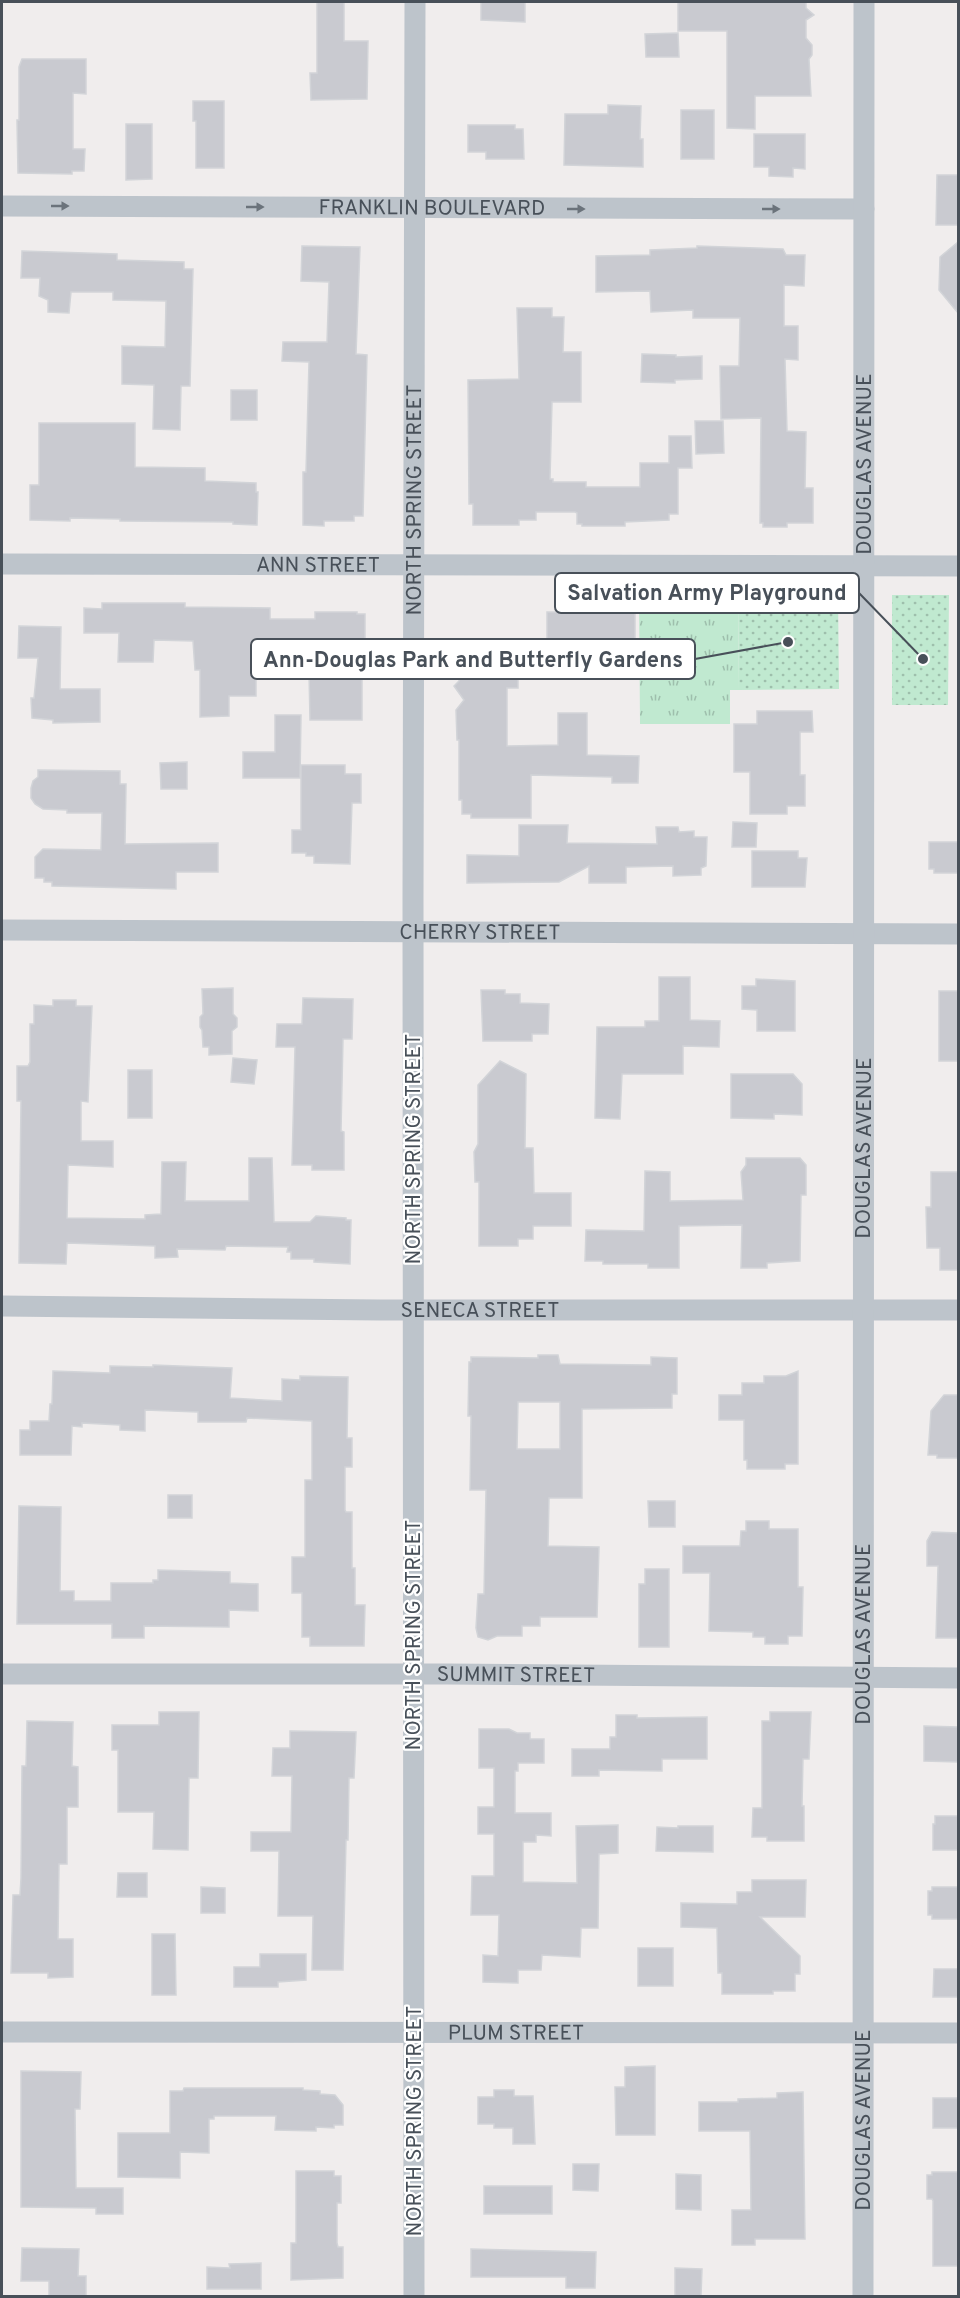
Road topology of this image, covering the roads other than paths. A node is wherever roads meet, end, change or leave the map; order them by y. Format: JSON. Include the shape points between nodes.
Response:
{"nodes":[{"id":1,"x":416,"y":2,"type":"edge"},
{"id":2,"x":864,"y":2,"type":"edge"},
{"id":3,"x":2,"y":206,"type":"edge"},
{"id":4,"x":414,"y":209,"type":"junction"},
{"id":5,"x":864,"y":210,"type":"junction"},
{"id":6,"x":2,"y":564,"type":"edge"},
{"id":7,"x":864,"y":565,"type":"junction"},
{"id":8,"x":414,"y":566,"type":"junction"},
{"id":9,"x":958,"y":566,"type":"edge"},
{"id":10,"x":2,"y":930,"type":"edge"},
{"id":11,"x":413,"y":933,"type":"junction"},
{"id":12,"x":862,"y":934,"type":"junction"},
{"id":13,"x":958,"y":934,"type":"edge"},
{"id":14,"x":2,"y":1306,"type":"edge"},
{"id":15,"x":413,"y":1310,"type":"junction"},
{"id":16,"x":863,"y":1310,"type":"junction"},
{"id":17,"x":958,"y":1310,"type":"edge"},
{"id":18,"x":2,"y":1674,"type":"edge"},
{"id":19,"x":412,"y":1674,"type":"junction"},
{"id":20,"x":862,"y":1677,"type":"junction"},
{"id":21,"x":958,"y":1678,"type":"edge"},
{"id":22,"x":2,"y":2032,"type":"edge"},
{"id":23,"x":415,"y":2033,"type":"junction"},
{"id":24,"x":862,"y":2033,"type":"junction"},
{"id":25,"x":958,"y":2033,"type":"edge"},
{"id":26,"x":414,"y":2296,"type":"edge"},
{"id":27,"x":863,"y":2296,"type":"edge"}],
"edges":[{"from":1,"to":4,"type":"street","name":"NORTH SPRING STREET"},
{"from":2,"to":5,"type":"street","name":"DOUGLAS AVENUE"},
{"from":3,"to":4,"type":"street","name":"FRANKLIN BOULEVARD","one_way":true},
{"from":4,"to":5,"type":"street","name":"FRANKLIN BOULEVARD","one_way":true},
{"from":4,"to":8,"type":"street","name":"NORTH SPRING STREET"},
{"from":5,"to":7,"type":"street","name":"DOUGLAS AVENUE"},
{"from":6,"to":8,"type":"street","name":"ANN STREET"},
{"from":7,"to":8,"type":"street","name":"ANN STREET"},
{"from":7,"to":9,"type":"street","name":"ANN STREET"},
{"from":7,"to":12,"type":"street","name":"DOUGLAS AVENUE"},
{"from":8,"to":11,"type":"street","name":"NORTH SPRING STREET"},
{"from":10,"to":11,"type":"street","name":"CHERRY STREET"},
{"from":11,"to":12,"type":"street","name":"CHERRY STREET"},
{"from":11,"to":15,"type":"street","name":"NORTH SPRING STREET"},
{"from":12,"to":13,"type":"street","name":"CHERRY STREET"},
{"from":12,"to":16,"type":"street","name":"DOUGLAS AVENUE"},
{"from":14,"to":15,"type":"street","name":"SENECA STREET"},
{"from":15,"to":16,"type":"street","name":"SENECA STREET"},
{"from":15,"to":19,"type":"street","name":"NORTH SPRING STREET"},
{"from":16,"to":17,"type":"street","name":"SENECA STREET"},
{"from":16,"to":20,"type":"street","name":"DOUGLAS AVENUE"},
{"from":18,"to":19,"type":"street","name":"SUMMIT STREET"},
{"from":19,"to":20,"type":"street","name":"SUMMIT STREET"},
{"from":19,"to":23,"type":"street","name":"NORTH SPRING STREET"},
{"from":20,"to":21,"type":"street","name":"SUMMIT STREET"},
{"from":20,"to":24,"type":"street","name":"DOUGLAS AVENUE"},
{"from":22,"to":23,"type":"street","name":"PLUM STREET"},
{"from":23,"to":24,"type":"street","name":"PLUM STREET"},
{"from":23,"to":26,"type":"street","name":"NORTH SPRING STREET"},
{"from":24,"to":25,"type":"street","name":"PLUM STREET"},
{"from":24,"to":27,"type":"street","name":"DOUGLAS AVENUE"}]}
